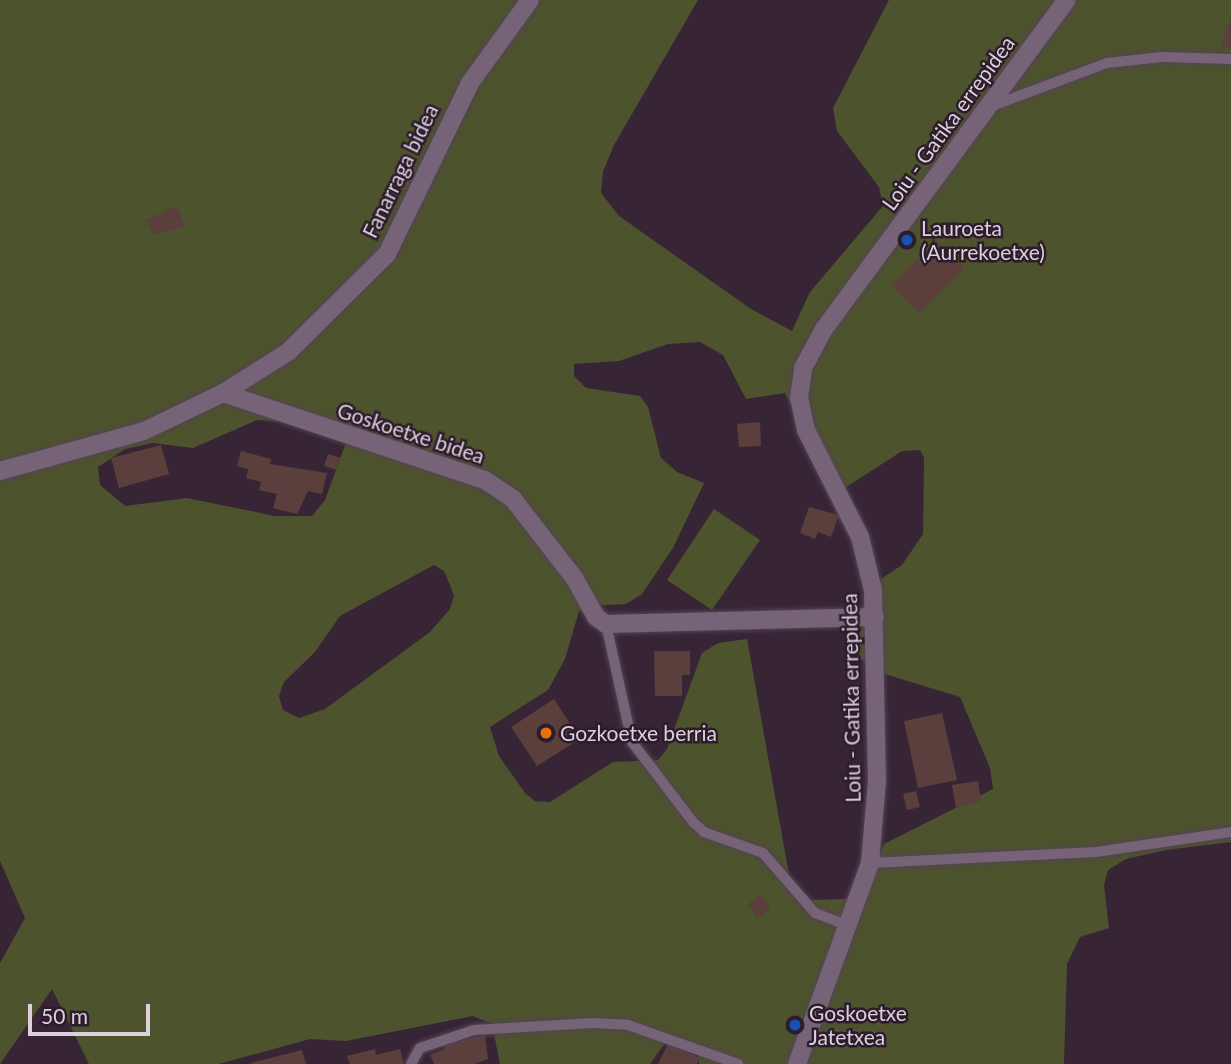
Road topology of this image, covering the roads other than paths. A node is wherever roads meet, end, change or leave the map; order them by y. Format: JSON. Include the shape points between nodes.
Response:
{"nodes":[{"id":1,"x":530,"y":0,"type":"edge"},
{"id":2,"x":1067,"y":0,"type":"edge"},
{"id":3,"x":1231,"y":60,"type":"edge"},
{"id":4,"x":988,"y":107,"type":"junction"},
{"id":5,"x":223,"y":393,"type":"junction"},
{"id":6,"x":0,"y":471,"type":"edge"},
{"id":7,"x":875,"y":617,"type":"junction"},
{"id":8,"x":606,"y":624,"type":"junction"},
{"id":9,"x":1231,"y":832,"type":"edge"},
{"id":10,"x":870,"y":863,"type":"junction"},
{"id":11,"x":849,"y":926,"type":"junction"},
{"id":12,"x":411,"y":1064,"type":"edge"},
{"id":13,"x":738,"y":1064,"type":"edge"},
{"id":14,"x":797,"y":1064,"type":"edge"}],
"edges":[{"from":1,"to":5,"type":"street","name":"Fanarraga bidea","via":[[470,83],[387,254],[288,352]]},
{"from":2,"to":4,"type":"street","name":"Loiu - Gatika errepidea"},
{"from":3,"to":4,"type":"lane","via":[[1162,57],[1107,63]]},
{"from":4,"to":7,"type":"street","name":"Loiu - Gatika errepidea","via":[[824,329],[800,383],[806,430],[866,557]]},
{"from":5,"to":6,"type":"street","name":"Fanarraga bidea","via":[[144,431]]},
{"from":5,"to":8,"type":"street","name":"Goskoetxe bidea","via":[[485,480],[513,499],[575,579],[596,617]]},
{"from":7,"to":8,"type":"street"},
{"from":7,"to":10,"type":"street","name":"Loiu - Gatika errepidea","via":[[877,780]]},
{"from":8,"to":11,"type":"lane","via":[[604,633],[632,742],[693,822],[704,832],[763,853],[815,913]]},
{"from":9,"to":10,"type":"lane","via":[[1096,852]]},
{"from":10,"to":11,"type":"street","name":"Loiu - Gatika errepidea"},
{"from":11,"to":14,"type":"street","name":"Loiu - Gatika errepidea"},
{"from":12,"to":13,"type":"lane","via":[[420,1048],[474,1030],[614,1023]]}]}
